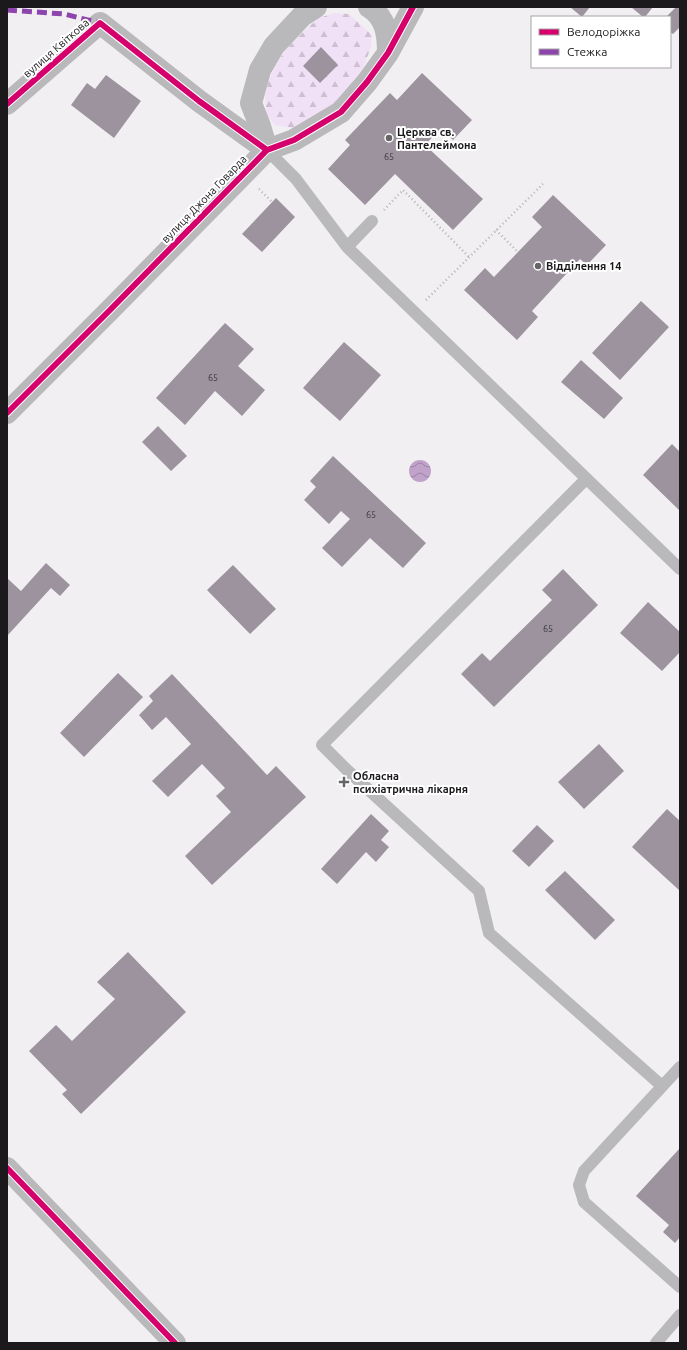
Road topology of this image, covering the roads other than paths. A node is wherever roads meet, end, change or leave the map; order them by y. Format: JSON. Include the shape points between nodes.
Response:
{"nodes":[{"id":1,"x":316,"y":7,"type":"edge"},
{"id":2,"x":368,"y":7,"type":"edge"},
{"id":3,"x":413,"y":7,"type":"edge"},
{"id":4,"x":388,"y":53,"type":"junction"},
{"id":5,"x":7,"y":104,"type":"edge"},
{"id":6,"x":260,"y":126,"type":"junction"},
{"id":7,"x":294,"y":140,"type":"junction"},
{"id":8,"x":274,"y":157,"type":"junction"},
{"id":9,"x":372,"y":221,"type":"road end"},
{"id":10,"x":347,"y":247,"type":"junction"},
{"id":11,"x":7,"y":413,"type":"edge"},
{"id":12,"x":586,"y":479,"type":"junction"},
{"id":13,"x":680,"y":570,"type":"edge"},
{"id":14,"x":680,"y":1067,"type":"edge"},
{"id":15,"x":662,"y":1086,"type":"junction"},
{"id":16,"x":7,"y":1168,"type":"edge"},
{"id":17,"x":680,"y":1287,"type":"edge"},
{"id":18,"x":680,"y":1315,"type":"edge"},
{"id":19,"x":175,"y":1343,"type":"edge"},
{"id":20,"x":656,"y":1343,"type":"edge"}],
"edges":[{"from":1,"to":6,"type":"street","via":[[302,16],[274,46],[260,70],[251,103]]},
{"from":2,"to":4,"type":"street","via":[[383,20],[388,38]]},
{"from":3,"to":4,"type":"street","name":"вулиця Джона Говарда"},
{"from":4,"to":7,"type":"street","name":"вулиця Джона Говарда","via":[[342,112]]},
{"from":5,"to":8,"type":"street","name":"вулиця Квіткова","via":[[100,23]]},
{"from":6,"to":7,"type":"street"},
{"from":6,"to":8,"type":"street"},
{"from":7,"to":8,"type":"street","name":"вулиця Джона Говарда"},
{"from":8,"to":10,"type":"lane","via":[[296,178]]},
{"from":8,"to":11,"type":"street","name":"вулиця Джона Говарда","via":[[110,310]]},
{"from":9,"to":10,"type":"lane"},
{"from":10,"to":12,"type":"lane"},
{"from":12,"to":13,"type":"lane"},
{"from":12,"to":15,"type":"lane","via":[[322,745],[479,891],[489,933]]},
{"from":14,"to":15,"type":"lane"},
{"from":15,"to":17,"type":"lane","via":[[584,1172],[579,1185],[584,1202]]},
{"from":16,"to":19,"type":"street"},
{"from":18,"to":20,"type":"lane"}]}
